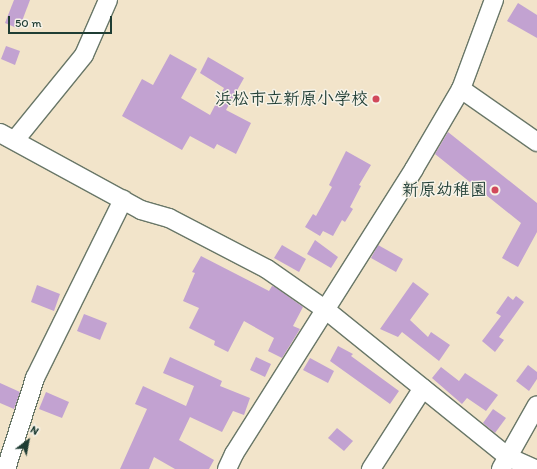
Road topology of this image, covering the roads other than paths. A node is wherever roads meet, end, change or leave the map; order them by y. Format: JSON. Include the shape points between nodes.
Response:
{"nodes":[{"id":1,"x":108,"y":0,"type":"edge"},
{"id":2,"x":494,"y":0,"type":"edge"},
{"id":3,"x":461,"y":89,"type":"junction"},
{"id":4,"x":7,"y":136,"type":"edge"},
{"id":5,"x":537,"y":142,"type":"edge"},
{"id":6,"x":123,"y":200,"type":"junction"},
{"id":7,"x":326,"y":310,"type":"junction"},
{"id":8,"x":423,"y":388,"type":"junction"},
{"id":9,"x":537,"y":405,"type":"edge"},
{"id":10,"x":505,"y":463,"type":"edge"},
{"id":11,"x":6,"y":469,"type":"edge"},
{"id":12,"x":227,"y":469,"type":"edge"},
{"id":13,"x":371,"y":469,"type":"edge"},
{"id":14,"x":534,"y":469,"type":"edge"}],
"edges":[{"from":1,"to":4,"type":"street","via":[[84,55]]},
{"from":2,"to":3,"type":"street"},
{"from":3,"to":5,"type":"street"},
{"from":3,"to":7,"type":"street"},
{"from":4,"to":6,"type":"street"},
{"from":6,"to":7,"type":"street","via":[[141,210],[169,218],[267,269]]},
{"from":6,"to":11,"type":"street","via":[[35,378]]},
{"from":7,"to":8,"type":"street"},
{"from":7,"to":12,"type":"street"},
{"from":8,"to":10,"type":"street"},
{"from":8,"to":13,"type":"street"},
{"from":9,"to":10,"type":"street"},
{"from":10,"to":14,"type":"street"}]}
